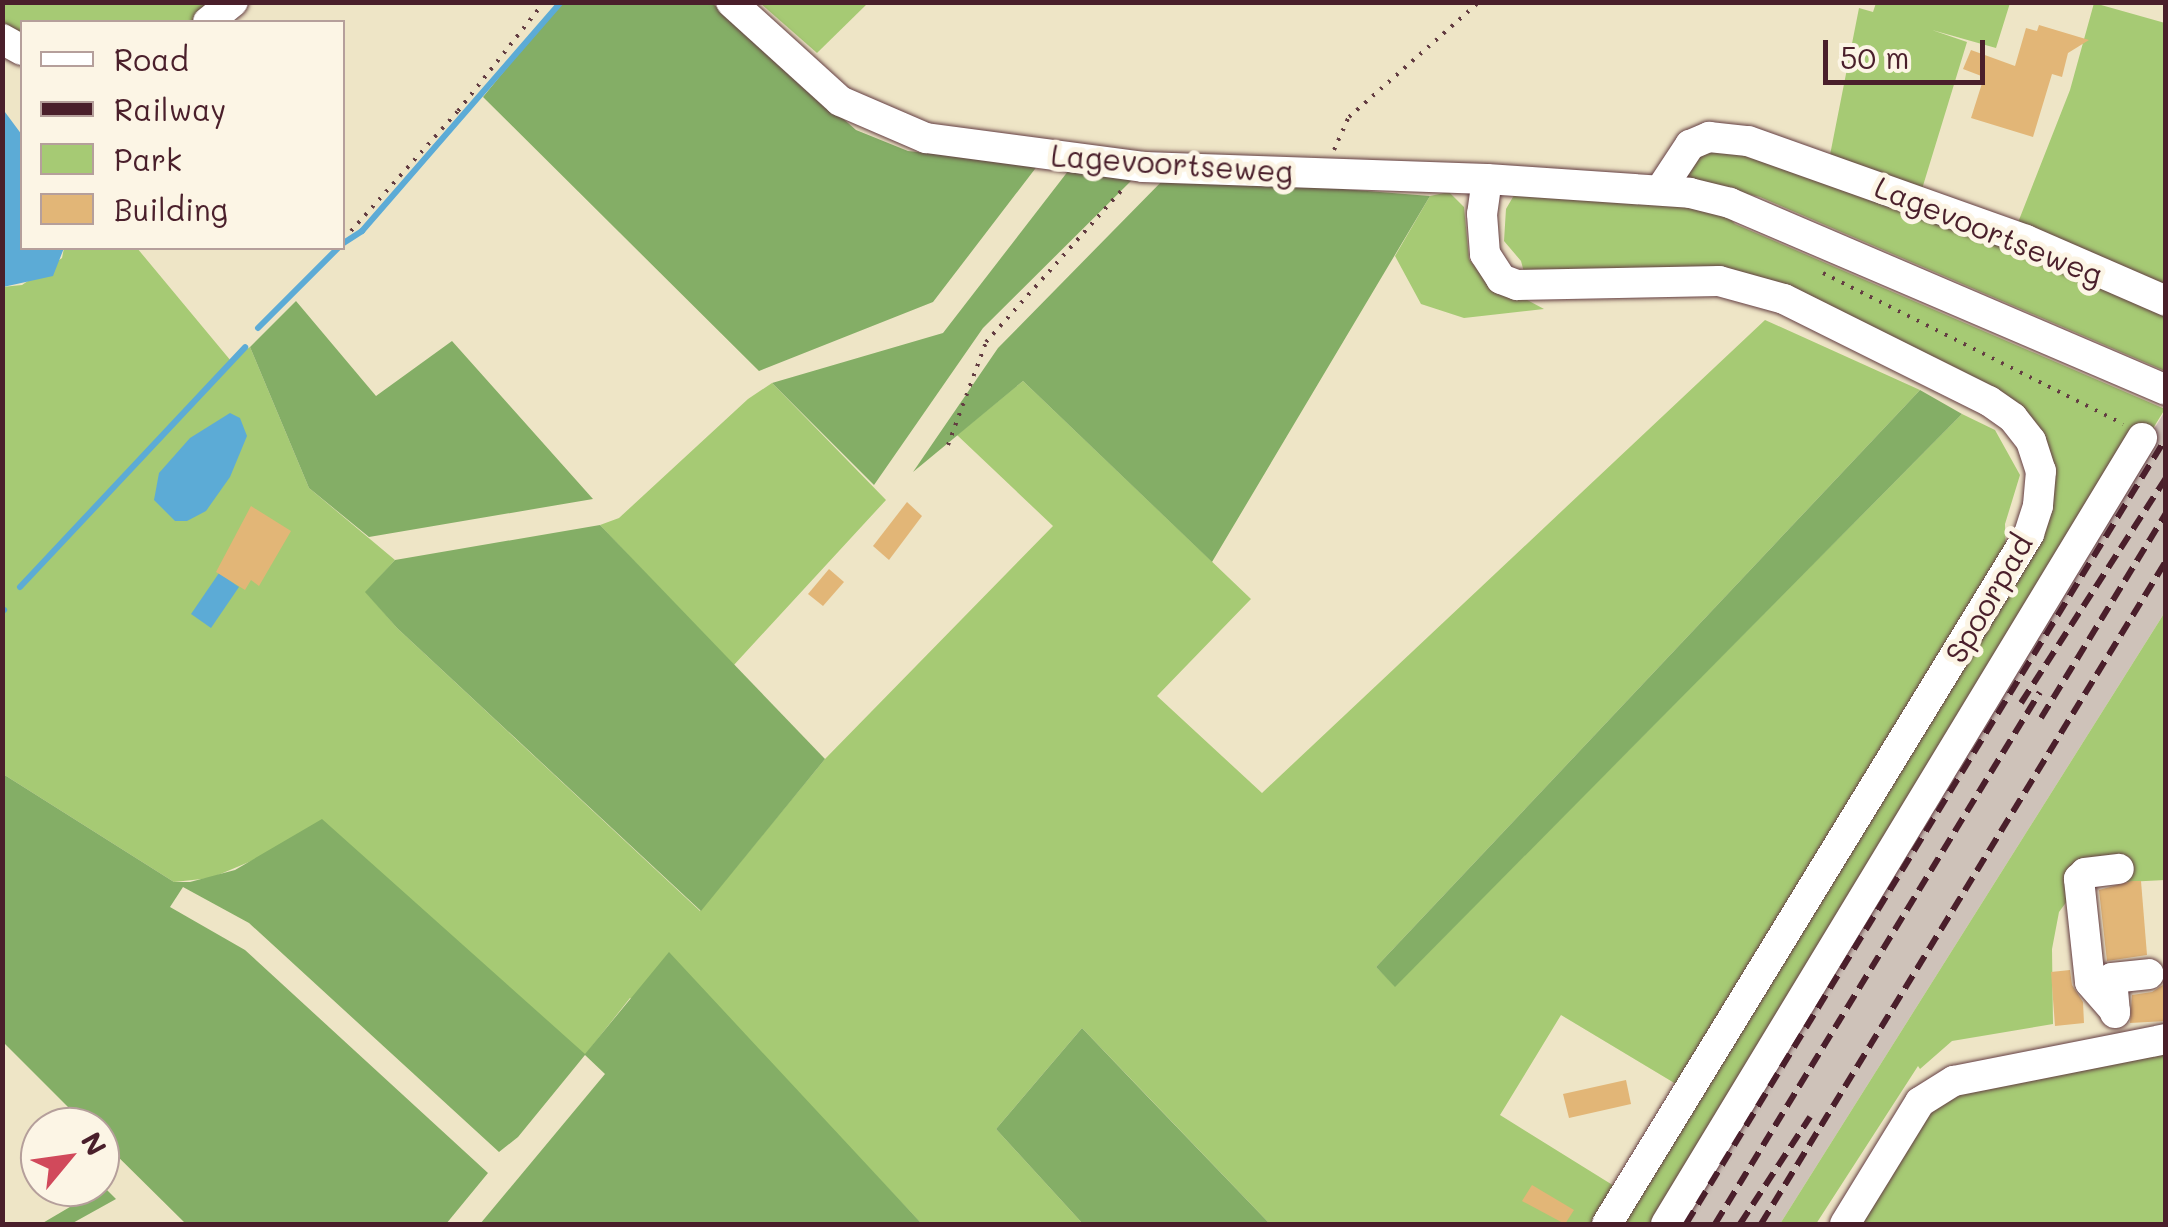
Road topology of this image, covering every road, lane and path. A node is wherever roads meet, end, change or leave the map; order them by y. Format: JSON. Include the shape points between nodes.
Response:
{"nodes":[{"id":1,"x":233,"y":2,"type":"edge"},
{"id":2,"x":544,"y":2,"type":"edge"},
{"id":3,"x":730,"y":2,"type":"edge"},
{"id":4,"x":1479,"y":2,"type":"edge"},
{"id":5,"x":210,"y":20,"type":"edge"},
{"id":6,"x":1143,"y":167,"type":"junction"},
{"id":7,"x":1335,"y":175,"type":"junction"},
{"id":8,"x":1487,"y":179,"type":"junction"},
{"id":9,"x":1661,"y":189,"type":"junction"},
{"id":10,"x":351,"y":231,"type":"dead end"},
{"id":11,"x":1815,"y":269,"type":"dead end"},
{"id":12,"x":2166,"y":301,"type":"edge"},
{"id":13,"x":2166,"y":390,"type":"edge"},
{"id":14,"x":2136,"y":433,"type":"joint"},
{"id":15,"x":948,"y":445,"type":"dead end"},
{"id":16,"x":2014,"y":558,"type":"junction"},
{"id":17,"x":2056,"y":585,"type":"junction"},
{"id":18,"x":2120,"y":869,"type":"dead end"},
{"id":19,"x":2160,"y":973,"type":"edge"},
{"id":20,"x":2115,"y":1011,"type":"junction"},
{"id":21,"x":2166,"y":1039,"type":"edge"},
{"id":22,"x":2117,"y":1048,"type":"junction"},
{"id":23,"x":1607,"y":1224,"type":"edge"},
{"id":24,"x":1666,"y":1224,"type":"edge"},
{"id":25,"x":1844,"y":1224,"type":"edge"}],
"edges":[{"from":1,"to":5,"type":"street"},
{"from":2,"to":10,"type":"path"},
{"from":3,"to":6,"type":"street","name":"Lagevoortseweg","via":[[840,101],[886,125],[926,138]]},
{"from":4,"to":7,"type":"path","via":[[1350,117],[1334,145]]},
{"from":6,"to":7,"type":"street","name":"Lagevoortseweg"},
{"from":6,"to":15,"type":"path","via":[[986,342]]},
{"from":7,"to":8,"type":"street","name":"Lagevoortseweg"},
{"from":8,"to":9,"type":"street","name":"Lagevoortseweg"},
{"from":8,"to":16,"type":"street","name":"Spoorpad","via":[[1485,254],[1501,279],[1517,285],[1718,281],[1756,289],[1990,401],[2030,441],[2041,471],[2038,506]]},
{"from":9,"to":12,"type":"street","name":"Lagevoortseweg","via":[[1690,145],[1709,138],[1748,141],[2026,240]]},
{"from":9,"to":13,"type":"street","name":"Lagevoortseweg","via":[[1730,202]]},
{"from":11,"to":14,"type":"path"},
{"from":14,"to":17,"type":"street"},
{"from":16,"to":17,"type":"street"},
{"from":16,"to":23,"type":"street","name":"Spoorpad"},
{"from":17,"to":24,"type":"street"},
{"from":18,"to":20,"type":"street","via":[[2080,879],[2090,982]]},
{"from":19,"to":20,"type":"street","via":[[2112,978]]},
{"from":20,"to":22,"type":"street"},
{"from":21,"to":22,"type":"street"},
{"from":22,"to":25,"type":"street","via":[[1954,1081],[1920,1102]]}]}
